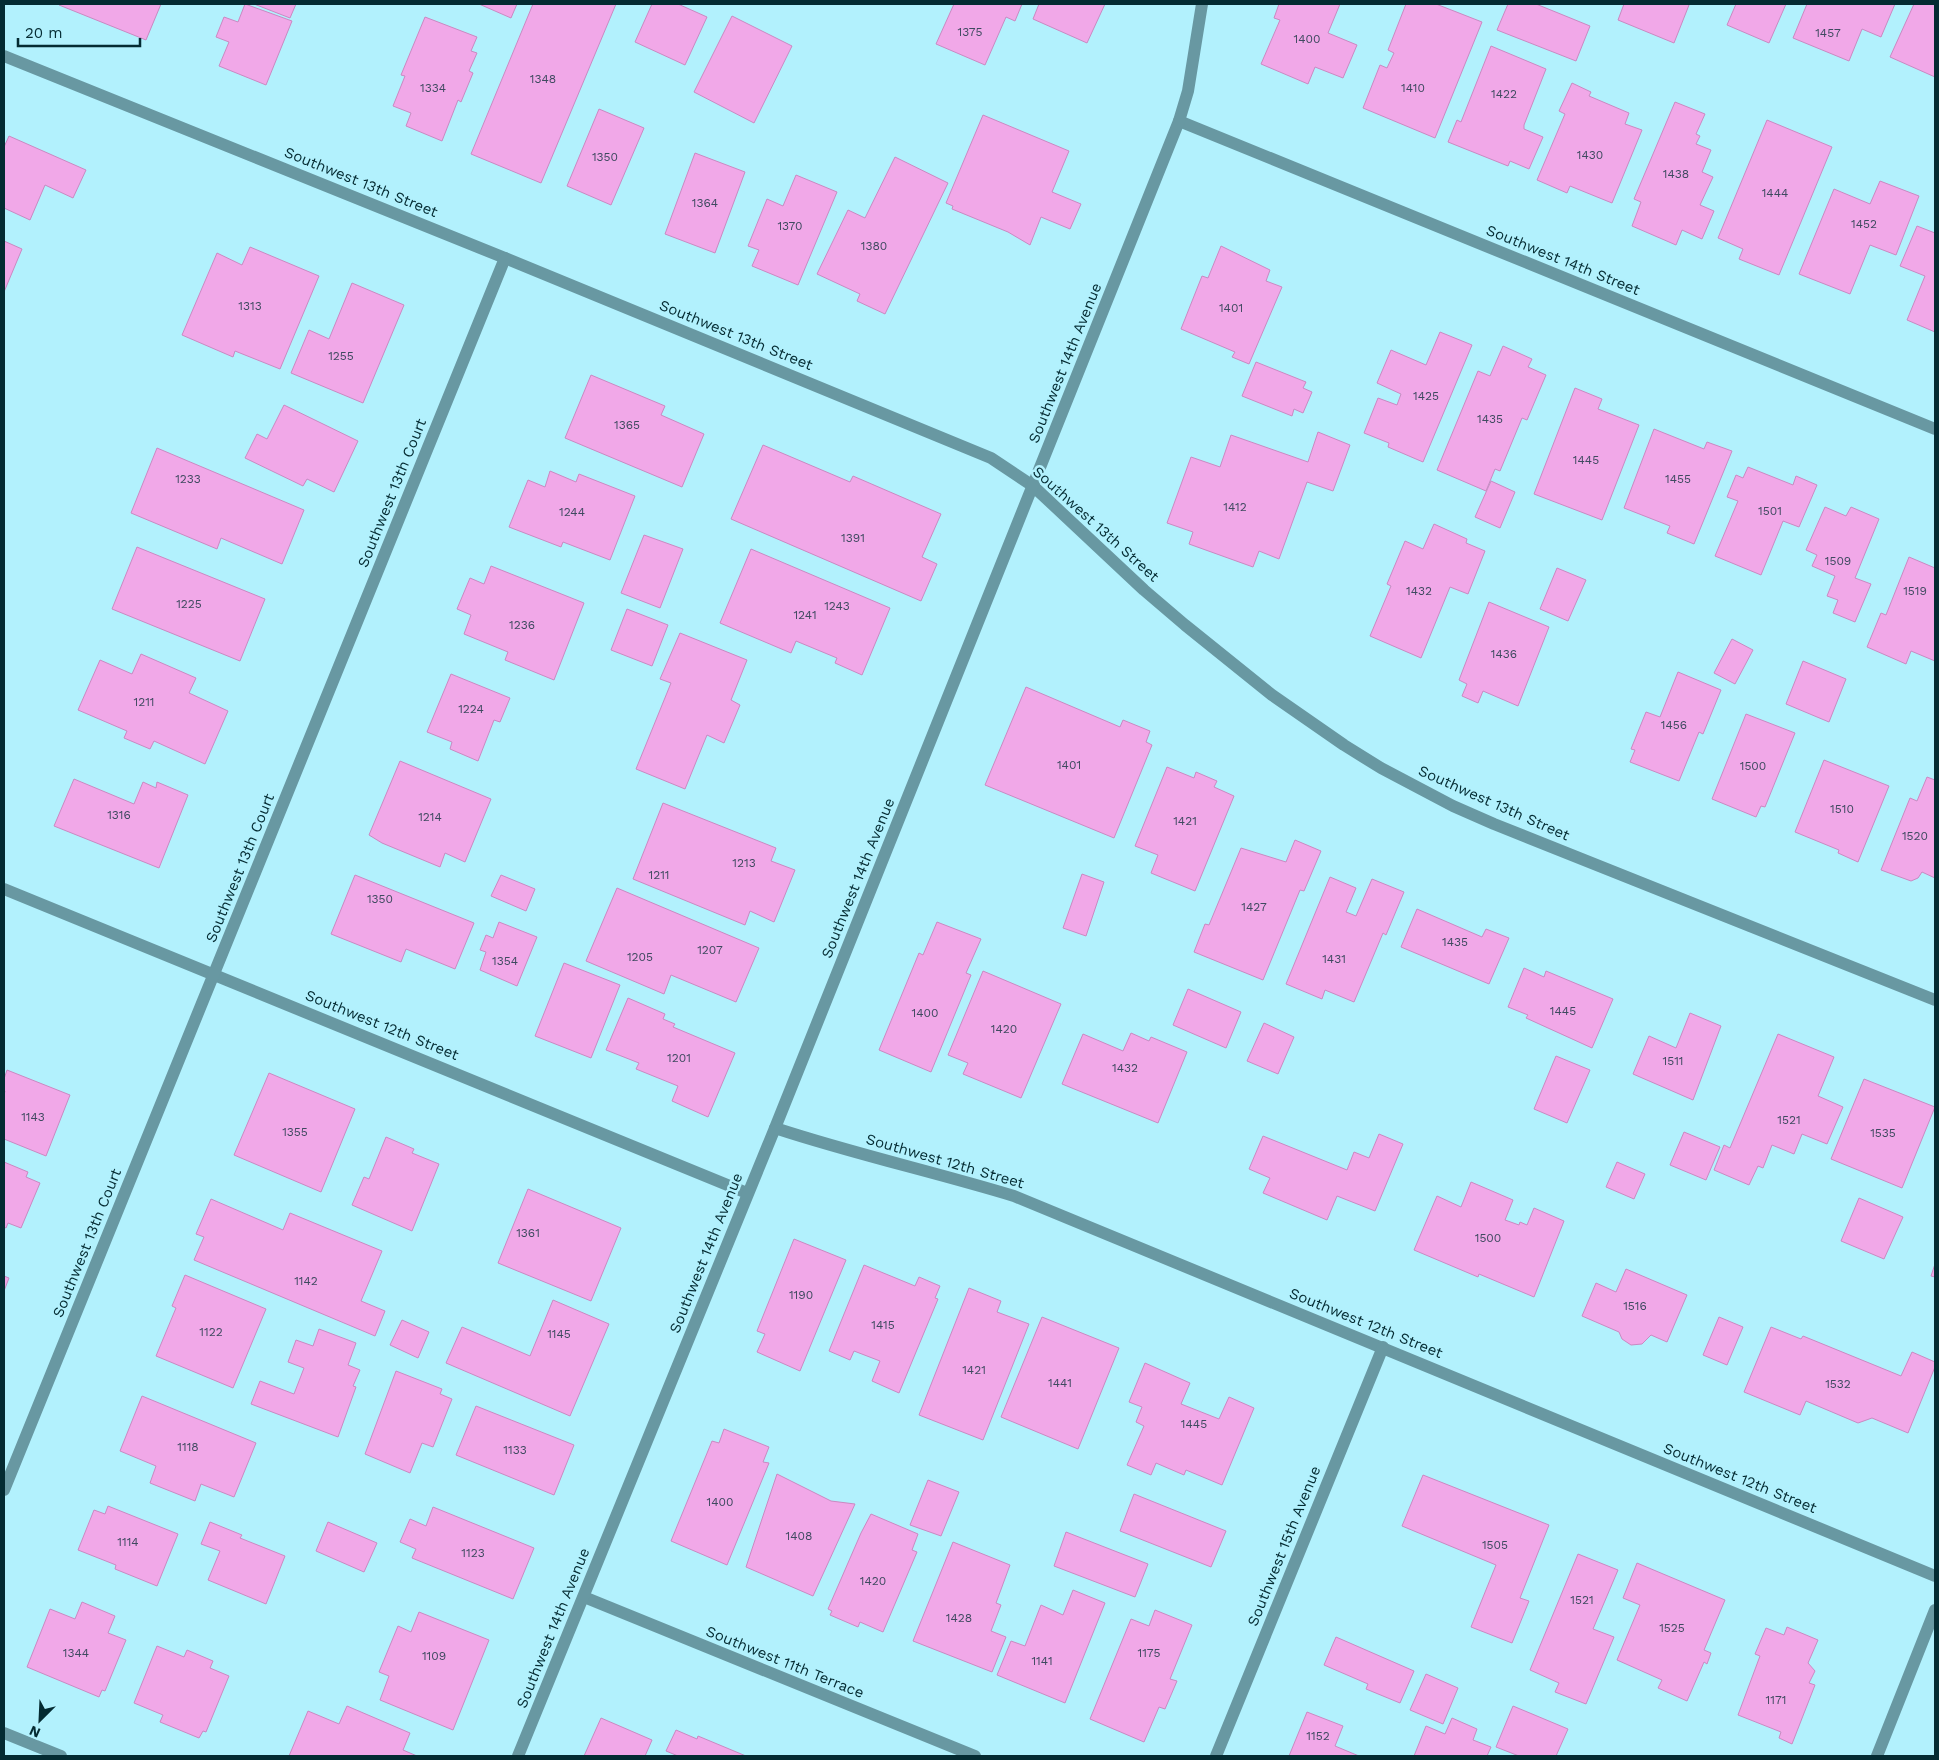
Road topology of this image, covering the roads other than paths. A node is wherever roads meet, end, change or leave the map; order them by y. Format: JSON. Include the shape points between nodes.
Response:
{"nodes":[{"id":1,"x":1202,"y":4,"type":"edge"},
{"id":2,"x":4,"y":56,"type":"edge"},
{"id":3,"x":1179,"y":122,"type":"junction"},
{"id":4,"x":505,"y":258,"type":"junction"},
{"id":5,"x":1935,"y":430,"type":"edge"},
{"id":6,"x":1033,"y":486,"type":"junction"},
{"id":7,"x":4,"y":889,"type":"edge"},
{"id":8,"x":215,"y":975,"type":"junction"},
{"id":9,"x":1935,"y":1000,"type":"edge"},
{"id":10,"x":775,"y":1128,"type":"junction"},
{"id":11,"x":747,"y":1193,"type":"junction"},
{"id":12,"x":1383,"y":1347,"type":"junction"},
{"id":13,"x":4,"y":1490,"type":"edge"},
{"id":14,"x":1935,"y":1576,"type":"edge"},
{"id":15,"x":584,"y":1597,"type":"junction"},
{"id":16,"x":1935,"y":1610,"type":"edge"},
{"id":17,"x":4,"y":1732,"type":"edge"},
{"id":18,"x":61,"y":1756,"type":"edge"},
{"id":19,"x":518,"y":1756,"type":"edge"},
{"id":20,"x":975,"y":1756,"type":"edge"},
{"id":21,"x":1216,"y":1756,"type":"edge"},
{"id":22,"x":1877,"y":1756,"type":"edge"}],
"edges":[{"from":1,"to":3,"type":"street","name":"Southwest 14th Avenue","via":[[1188,91]]},
{"from":2,"to":4,"type":"street","name":"Southwest 13th Street"},
{"from":3,"to":5,"type":"street","name":"Southwest 14th Street"},
{"from":3,"to":6,"type":"street","name":"Southwest 14th Avenue"},
{"from":4,"to":6,"type":"street","name":"Southwest 13th Street","via":[[991,458]]},
{"from":4,"to":8,"type":"street","name":"Southwest 13th Court"},
{"from":6,"to":9,"type":"street","name":"Southwest 13th Street","via":[[1144,590],[1233,664],[1310,722],[1381,768],[1494,824]]},
{"from":6,"to":10,"type":"street","name":"Southwest 14th Avenue"},
{"from":7,"to":8,"type":"street","name":"Southwest 12th Street"},
{"from":8,"to":11,"type":"street","name":"Southwest 12th Street"},
{"from":8,"to":13,"type":"street","name":"Southwest 13th Court"},
{"from":10,"to":11,"type":"street","name":"Southwest 14th Avenue"},
{"from":10,"to":12,"type":"street","name":"Southwest 12th Street","via":[[1014,1196]]},
{"from":11,"to":15,"type":"street","name":"Southwest 14th Avenue"},
{"from":12,"to":14,"type":"street","name":"Southwest 12th Street"},
{"from":12,"to":21,"type":"street","name":"Southwest 15th Avenue"},
{"from":15,"to":19,"type":"street","name":"Southwest 14th Avenue"},
{"from":15,"to":20,"type":"street","name":"Southwest 11th Terrace"},
{"from":16,"to":22,"type":"street"},
{"from":17,"to":18,"type":"street"}]}
